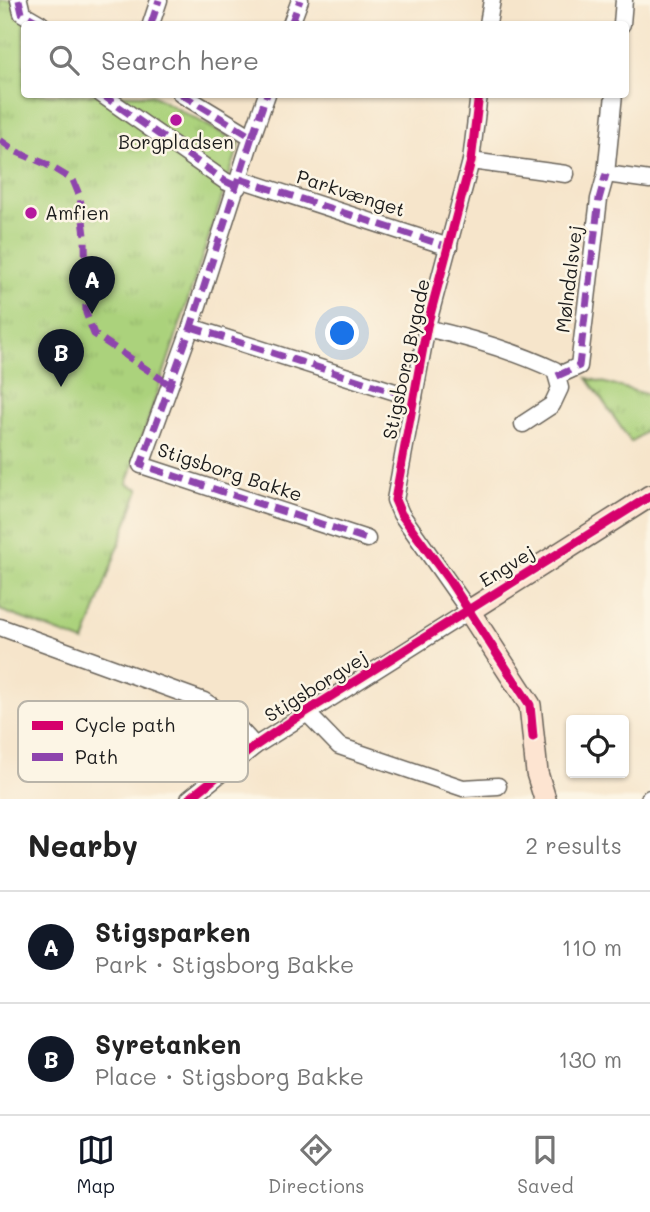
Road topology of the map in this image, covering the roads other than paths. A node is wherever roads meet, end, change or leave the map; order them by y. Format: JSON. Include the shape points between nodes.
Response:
{"nodes":[{"id":1,"x":19,"y":0,"type":"edge"},
{"id":2,"x":159,"y":0,"type":"edge"},
{"id":3,"x":300,"y":0,"type":"edge"},
{"id":4,"x":492,"y":0,"type":"edge"},
{"id":5,"x":624,"y":0,"type":"edge"},
{"id":6,"x":36,"y":21,"type":"edge"},
{"id":7,"x":152,"y":21,"type":"edge"},
{"id":8,"x":292,"y":21,"type":"edge"},
{"id":9,"x":488,"y":21,"type":"edge"},
{"id":10,"x":622,"y":21,"type":"edge"},
{"id":11,"x":107,"y":98,"type":"edge"},
{"id":12,"x":188,"y":98,"type":"edge"},
{"id":13,"x":266,"y":98,"type":"edge"},
{"id":14,"x":479,"y":98,"type":"edge"},
{"id":15,"x":614,"y":98,"type":"edge"},
{"id":16,"x":252,"y":137,"type":"junction"},
{"id":17,"x":471,"y":161,"type":"junction"},
{"id":18,"x":566,"y":174,"type":"dead end"},
{"id":19,"x":606,"y":174,"type":"junction"},
{"id":20,"x":650,"y":180,"type":"edge"},
{"id":21,"x":239,"y":183,"type":"junction"},
{"id":22,"x":449,"y":247,"type":"junction"},
{"id":23,"x":191,"y":327,"type":"junction"},
{"id":24,"x":426,"y":328,"type":"junction"},
{"id":25,"x":557,"y":376,"type":"junction"},
{"id":26,"x":414,"y":398,"type":"junction"},
{"id":27,"x":523,"y":424,"type":"dead end"},
{"id":28,"x":650,"y":496,"type":"edge"},
{"id":29,"x":367,"y":539,"type":"dead end"},
{"id":30,"x":469,"y":611,"type":"junction"},
{"id":31,"x":0,"y":627,"type":"edge"},
{"id":32,"x":204,"y":701,"type":"edge"},
{"id":33,"x":307,"y":713,"type":"junction"},
{"id":34,"x":248,"y":738,"type":"edge"},
{"id":35,"x":255,"y":746,"type":"junction"},
{"id":36,"x":248,"y":752,"type":"edge"},
{"id":37,"x":209,"y":782,"type":"edge"},
{"id":38,"x":498,"y":786,"type":"dead end"},
{"id":39,"x":188,"y":799,"type":"edge"},
{"id":40,"x":545,"y":799,"type":"edge"}],
"edges":[{"from":1,"to":6,"type":"street","via":[[22,13]]},
{"from":2,"to":7,"type":"street"},
{"from":3,"to":8,"type":"street"},
{"from":4,"to":9,"type":"street"},
{"from":5,"to":10,"type":"street"},
{"from":11,"to":21,"type":"street","name":"Parkvænget","via":[[225,181]]},
{"from":12,"to":16,"type":"street"},
{"from":13,"to":16,"type":"street","name":"Stigsborg Bakke"},
{"from":14,"to":17,"type":"street","name":"Stigsborg Bygade"},
{"from":15,"to":19,"type":"street","name":"Mølndalsvej"},
{"from":16,"to":21,"type":"street","name":"Stigsborg Bakke"},
{"from":17,"to":18,"type":"street"},
{"from":17,"to":22,"type":"street","name":"Stigsborg Bygade"},
{"from":19,"to":20,"type":"street"},
{"from":19,"to":25,"type":"street","name":"Mølndalsvej","via":[[579,366]]},
{"from":21,"to":22,"type":"street","name":"Parkvænget"},
{"from":21,"to":23,"type":"street","name":"Stigsborg Bakke"},
{"from":22,"to":24,"type":"street","name":"Stigsborg Bygade"},
{"from":23,"to":26,"type":"street"},
{"from":23,"to":29,"type":"street","name":"Stigsborg Bakke","via":[[141,466]]},
{"from":24,"to":25,"type":"street","name":"Stigsborg Bygade","via":[[522,354],[555,370]]},
{"from":24,"to":26,"type":"street","name":"Stigsborg Bygade"},
{"from":25,"to":27,"type":"street","via":[[560,388],[552,405]]},
{"from":26,"to":30,"type":"street","name":"Stigsborg Bygade","via":[[395,500]]},
{"from":28,"to":30,"type":"street","name":"Engvej"},
{"from":30,"to":33,"type":"street","name":"Stigsborgvej"},
{"from":30,"to":40,"type":"street","name":"Engvej","via":[[530,705],[537,773]]},
{"from":31,"to":32,"type":"street","name":"Stigsborgvej"},
{"from":33,"to":35,"type":"street","name":"Stigsborgvej"},
{"from":33,"to":38,"type":"street","via":[[339,746],[463,788]]},
{"from":34,"to":35,"type":"street","name":"Stigsborgvej"},
{"from":35,"to":36,"type":"street","name":"Stigsborgvej"},
{"from":37,"to":39,"type":"street","name":"Stigsborgvej"}]}
